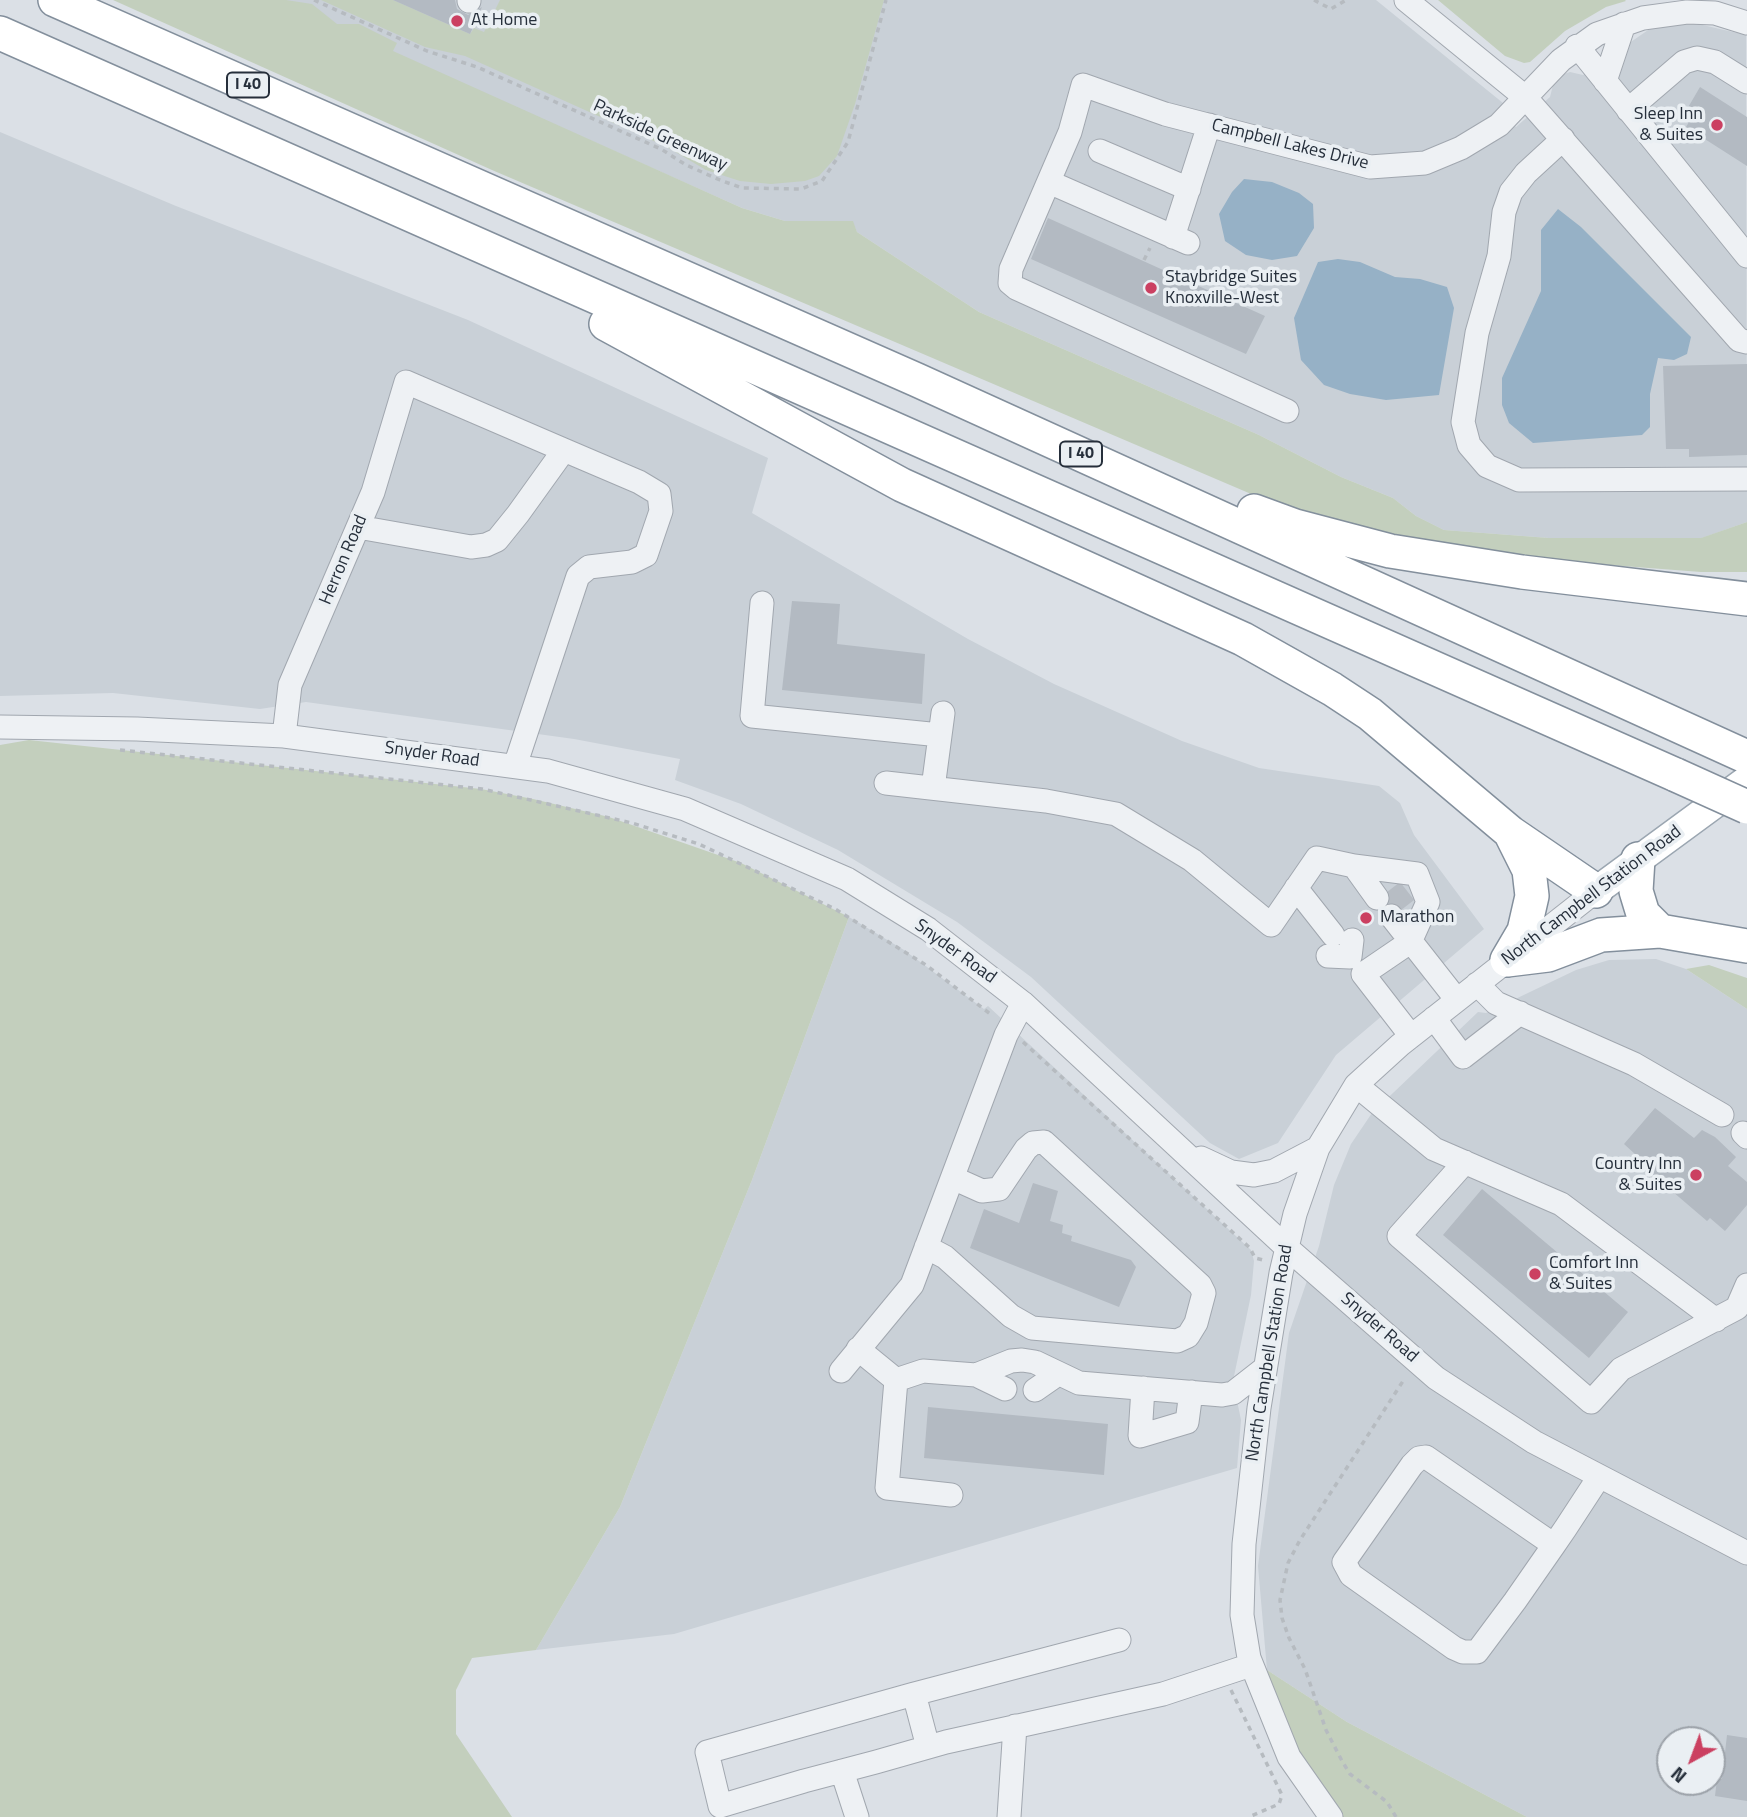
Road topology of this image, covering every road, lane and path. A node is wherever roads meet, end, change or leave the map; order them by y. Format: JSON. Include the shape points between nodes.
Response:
{"nodes":[{"id":1,"x":55,"y":0,"type":"edge"},
{"id":2,"x":314,"y":0,"type":"edge"},
{"id":3,"x":886,"y":0,"type":"edge"},
{"id":4,"x":1314,"y":0,"type":"edge"},
{"id":5,"x":1346,"y":0,"type":"edge"},
{"id":6,"x":1406,"y":0,"type":"edge"},
{"id":7,"x":1747,"y":23,"type":"edge"},
{"id":8,"x":1624,"y":24,"type":"junction"},
{"id":9,"x":0,"y":33,"type":"edge"},
{"id":10,"x":1577,"y":46,"type":"junction"},
{"id":11,"x":1605,"y":81,"type":"junction"},
{"id":12,"x":1747,"y":82,"type":"edge"},
{"id":13,"x":1525,"y":97,"type":"junction"},
{"id":14,"x":1628,"y":110,"type":"junction"},
{"id":15,"x":1209,"y":125,"type":"junction"},
{"id":16,"x":1563,"y":139,"type":"junction"},
{"id":17,"x":1100,"y":150,"type":"dead end"},
{"id":18,"x":1049,"y":182,"type":"junction"},
{"id":19,"x":1189,"y":189,"type":"junction"},
{"id":20,"x":427,"y":224,"type":"junction"},
{"id":21,"x":1747,"y":256,"type":"edge"},
{"id":22,"x":1747,"y":342,"type":"edge"},
{"id":23,"x":1287,"y":411,"type":"dead end"},
{"id":24,"x":1014,"y":424,"type":"junction"},
{"id":25,"x":564,"y":450,"type":"junction"},
{"id":26,"x":1747,"y":479,"type":"edge"},
{"id":27,"x":358,"y":527,"type":"junction"},
{"id":28,"x":1747,"y":599,"type":"edge"},
{"id":29,"x":762,"y":603,"type":"dead end"},
{"id":30,"x":0,"y":727,"type":"edge"},
{"id":31,"x":285,"y":736,"type":"junction"},
{"id":32,"x":114,"y":750,"type":"dead end"},
{"id":33,"x":1733,"y":750,"type":"edge"},
{"id":34,"x":515,"y":766,"type":"junction"},
{"id":35,"x":1747,"y":780,"type":"edge"},
{"id":36,"x":886,"y":782,"type":"dead end"},
{"id":37,"x":933,"y":788,"type":"junction"},
{"id":38,"x":1747,"y":807,"type":"edge"},
{"id":39,"x":1511,"y":833,"type":"junction"},
{"id":40,"x":1638,"y":859,"type":"junction"},
{"id":41,"x":1354,"y":866,"type":"junction"},
{"id":42,"x":1377,"y":870,"type":"junction"},
{"id":43,"x":1296,"y":888,"type":"junction"},
{"id":44,"x":1597,"y":891,"type":"junction"},
{"id":45,"x":1396,"y":914,"type":"junction"},
{"id":46,"x":1660,"y":931,"type":"junction"},
{"id":47,"x":1340,"y":945,"type":"junction"},
{"id":48,"x":1747,"y":946,"type":"edge"},
{"id":49,"x":1507,"y":960,"type":"junction"},
{"id":50,"x":1477,"y":984,"type":"junction"},
{"id":51,"x":1457,"y":1000,"type":"junction"},
{"id":52,"x":1023,"y":1003,"type":"junction"},
{"id":53,"x":1520,"y":1013,"type":"junction"},
{"id":54,"x":1434,"y":1018,"type":"junction"},
{"id":55,"x":1009,"y":1029,"type":"junction"},
{"id":56,"x":1411,"y":1036,"type":"junction"},
{"id":57,"x":1356,"y":1085,"type":"junction"},
{"id":58,"x":1722,"y":1115,"type":"dead end"},
{"id":59,"x":1179,"y":1145,"type":"junction"},
{"id":60,"x":1318,"y":1148,"type":"junction"},
{"id":61,"x":1465,"y":1162,"type":"junction"},
{"id":62,"x":953,"y":1178,"type":"junction"},
{"id":63,"x":926,"y":1247,"type":"junction"},
{"id":64,"x":1286,"y":1247,"type":"junction"},
{"id":65,"x":1264,"y":1260,"type":"dead end"},
{"id":66,"x":1747,"y":1285,"type":"edge"},
{"id":67,"x":1716,"y":1320,"type":"junction"},
{"id":68,"x":858,"y":1349,"type":"junction"},
{"id":69,"x":1265,"y":1368,"type":"junction"},
{"id":70,"x":841,"y":1370,"type":"dead end"},
{"id":71,"x":1058,"y":1374,"type":"junction"},
{"id":72,"x":976,"y":1375,"type":"junction"},
{"id":73,"x":1405,"y":1377,"type":"dead end"},
{"id":74,"x":896,"y":1380,"type":"junction"},
{"id":75,"x":1143,"y":1388,"type":"junction"},
{"id":76,"x":1004,"y":1389,"type":"dead end"},
{"id":77,"x":1035,"y":1391,"type":"dead end"},
{"id":78,"x":1195,"y":1392,"type":"junction"},
{"id":79,"x":1599,"y":1477,"type":"junction"},
{"id":80,"x":951,"y":1495,"type":"dead end"},
{"id":81,"x":1554,"y":1545,"type":"junction"},
{"id":82,"x":1747,"y":1553,"type":"edge"},
{"id":83,"x":1119,"y":1640,"type":"dead end"},
{"id":84,"x":1251,"y":1665,"type":"junction"},
{"id":85,"x":1226,"y":1675,"type":"junction"},
{"id":86,"x":914,"y":1694,"type":"junction"},
{"id":87,"x":1015,"y":1726,"type":"junction"},
{"id":88,"x":928,"y":1747,"type":"junction"},
{"id":89,"x":842,"y":1771,"type":"junction"},
{"id":90,"x":723,"y":1811,"type":"edge"},
{"id":91,"x":857,"y":1817,"type":"edge"},
{"id":92,"x":1009,"y":1817,"type":"edge"},
{"id":93,"x":1250,"y":1817,"type":"edge"},
{"id":94,"x":1331,"y":1817,"type":"edge"},
{"id":95,"x":1396,"y":1817,"type":"edge"}],
"edges":[{"from":1,"to":24,"type":"highway","number":"I 40"},
{"from":2,"to":3,"type":"path","name":"Parkside Greenway","via":[[427,51],[477,67],[720,180],[742,188],[801,189],[822,181],[848,142]]},
{"from":4,"to":5,"type":"path","via":[[1331,9]]},
{"from":6,"to":13,"type":"street"},
{"from":7,"to":8,"type":"street","name":"Campbell Lakes Drive","via":[[1715,13],[1687,12]]},
{"from":8,"to":10,"type":"street","name":"Campbell Lakes Drive"},
{"from":8,"to":11,"type":"street"},
{"from":9,"to":20,"type":"highway"},
{"from":10,"to":11,"type":"street"},
{"from":10,"to":13,"type":"street","name":"Campbell Lakes Drive"},
{"from":11,"to":14,"type":"street"},
{"from":12,"to":14,"type":"street","via":[[1715,62],[1697,58],[1684,62]]},
{"from":13,"to":15,"type":"street","name":"Campbell Lakes Drive","via":[[1499,125],[1425,163],[1370,167]]},
{"from":13,"to":16,"type":"street"},
{"from":14,"to":21,"type":"street"},
{"from":15,"to":18,"type":"street","name":"Campbell Lakes Drive","via":[[1083,85]]},
{"from":15,"to":19,"type":"street"},
{"from":16,"to":22,"type":"street","via":[[1739,340]]},
{"from":16,"to":26,"type":"street","via":[[1526,173],[1511,192],[1504,212],[1499,256],[1477,332],[1463,422],[1469,445],[1487,466],[1519,480]]},
{"from":17,"to":19,"type":"street"},
{"from":18,"to":19,"type":"street","via":[[1181,240]]},
{"from":18,"to":23,"type":"street","via":[[1011,269],[1010,283]]},
{"from":20,"to":38,"type":"highway","bridge":true},
{"from":20,"to":39,"type":"highway","via":[[878,473],[1243,639],[1370,714]]},
{"from":24,"to":28,"type":"highway","via":[[1295,526],[1390,551]]},
{"from":24,"to":33,"type":"highway","number":"I 40"},
{"from":25,"to":27,"type":"street","via":[[497,540],[471,547]]},
{"from":25,"to":27,"type":"street","name":"Herron Road","via":[[406,382]]},
{"from":25,"to":34,"type":"street","via":[[651,487],[663,503],[646,555],[632,562],[589,567],[578,576]]},
{"from":27,"to":31,"type":"street","name":"Herron Road","via":[[290,685]]},
{"from":29,"to":37,"type":"street","via":[[752,716],[942,724]]},
{"from":30,"to":31,"type":"street","name":"Snyder Road"},
{"from":31,"to":34,"type":"street","name":"Snyder Road"},
{"from":32,"to":55,"type":"path","via":[[482,789],[632,823],[699,844],[865,925]]},
{"from":34,"to":52,"type":"street","name":"Snyder Road","via":[[685,809],[847,879],[928,929]]},
{"from":35,"to":40,"type":"main road","name":"North Campbell Station Road"},
{"from":36,"to":37,"type":"street"},
{"from":37,"to":43,"type":"street","via":[[1116,814],[1192,860],[1271,925]]},
{"from":39,"to":44,"type":"highway"},
{"from":39,"to":49,"type":"highway","via":[[1529,870],[1532,896],[1524,931]]},
{"from":40,"to":44,"type":"main road","name":"North Campbell Station Road"},
{"from":40,"to":46,"type":"highway","via":[[1636,891],[1643,914]]},
{"from":41,"to":42,"type":"street"},
{"from":41,"to":43,"type":"street","via":[[1317,858]]},
{"from":41,"to":45,"type":"street"},
{"from":42,"to":45,"type":"street"},
{"from":42,"to":45,"type":"street","via":[[1416,874],[1428,902]]},
{"from":43,"to":47,"type":"street"},
{"from":44,"to":49,"type":"street","name":"North Campbell Station Road"},
{"from":45,"to":47,"type":"street"},
{"from":45,"to":51,"type":"street"},
{"from":46,"to":48,"type":"highway"},
{"from":46,"to":49,"type":"highway","via":[[1601,935],[1548,955]]},
{"from":47,"to":56,"type":"street"},
{"from":49,"to":50,"type":"street","name":"North Campbell Station Road"},
{"from":50,"to":51,"type":"street","name":"North Campbell Station Road"},
{"from":50,"to":53,"type":"street","via":[[1496,1003]]},
{"from":51,"to":54,"type":"street","name":"North Campbell Station Road"},
{"from":52,"to":55,"type":"street"},
{"from":52,"to":59,"type":"street","name":"Snyder Road"},
{"from":53,"to":54,"type":"street","via":[[1463,1057]]},
{"from":53,"to":58,"type":"street","via":[[1633,1065]]},
{"from":54,"to":56,"type":"street","name":"North Campbell Station Road"},
{"from":55,"to":62,"type":"street"},
{"from":55,"to":65,"type":"path","via":[[1250,1248],[1255,1258]]},
{"from":56,"to":57,"type":"street","name":"North Campbell Station Road"},
{"from":57,"to":60,"type":"street","name":"North Campbell Station Road"},
{"from":57,"to":61,"type":"street","via":[[1434,1149]]},
{"from":59,"to":60,"type":"street","via":[[1220,1168],[1254,1175],[1274,1171]]},
{"from":59,"to":64,"type":"street","name":"Snyder Road"},
{"from":60,"to":64,"type":"street","name":"North Campbell Station Road"},
{"from":61,"to":67,"type":"street","via":[[1561,1204]]},
{"from":61,"to":67,"type":"street","via":[[1399,1236],[1591,1402],[1621,1369]]},
{"from":62,"to":63,"type":"street"},
{"from":62,"to":63,"type":"street","via":[[982,1191],[999,1189],[1026,1149],[1044,1142],[1200,1285],[1204,1293],[1196,1324],[1188,1336],[1177,1341],[1032,1328]]},
{"from":63,"to":68,"type":"street","via":[[912,1285]]},
{"from":64,"to":69,"type":"street","name":"North Campbell Station Road"},
{"from":64,"to":79,"type":"street","name":"Snyder Road","via":[[1436,1378],[1534,1442]]},
{"from":66,"to":67,"type":"street","via":[[1737,1308]]},
{"from":68,"to":70,"type":"street"},
{"from":68,"to":74,"type":"street"},
{"from":69,"to":78,"type":"street","via":[[1233,1393]]},
{"from":69,"to":84,"type":"street","name":"North Campbell Station Road","via":[[1244,1544],[1242,1615]]},
{"from":71,"to":72,"type":"street","via":[[1022,1360]]},
{"from":71,"to":75,"type":"street","via":[[1079,1383]]},
{"from":71,"to":77,"type":"street"},
{"from":72,"to":74,"type":"street","via":[[923,1371]]},
{"from":72,"to":76,"type":"street"},
{"from":73,"to":95,"type":"path","via":[[1300,1540],[1288,1563],[1280,1600],[1289,1638],[1342,1761],[1350,1774],[1387,1802]]},
{"from":74,"to":80,"type":"street","via":[[887,1488]]},
{"from":75,"to":78,"type":"street"},
{"from":75,"to":78,"type":"street","via":[[1140,1436],[1187,1422]]},
{"from":79,"to":81,"type":"street"},
{"from":79,"to":82,"type":"street","name":"Snyder Road"},
{"from":81,"to":81,"type":"street","via":[[1483,1645],[1472,1653],[1444,1641],[1351,1575],[1345,1562],[1412,1465],[1426,1457]]},
{"from":83,"to":86,"type":"street"},
{"from":84,"to":85,"type":"street"},
{"from":84,"to":94,"type":"street","name":"North Campbell Station Road","via":[[1289,1757]]},
{"from":85,"to":87,"type":"street","via":[[1151,1698]]},
{"from":85,"to":93,"type":"path","via":[[1235,1704],[1282,1795],[1279,1804]]},
{"from":86,"to":88,"type":"street"},
{"from":86,"to":90,"type":"street","via":[[708,1752]]},
{"from":87,"to":88,"type":"street"},
{"from":87,"to":92,"type":"street"},
{"from":88,"to":89,"type":"street"},
{"from":89,"to":90,"type":"street"},
{"from":89,"to":91,"type":"street"}]}
